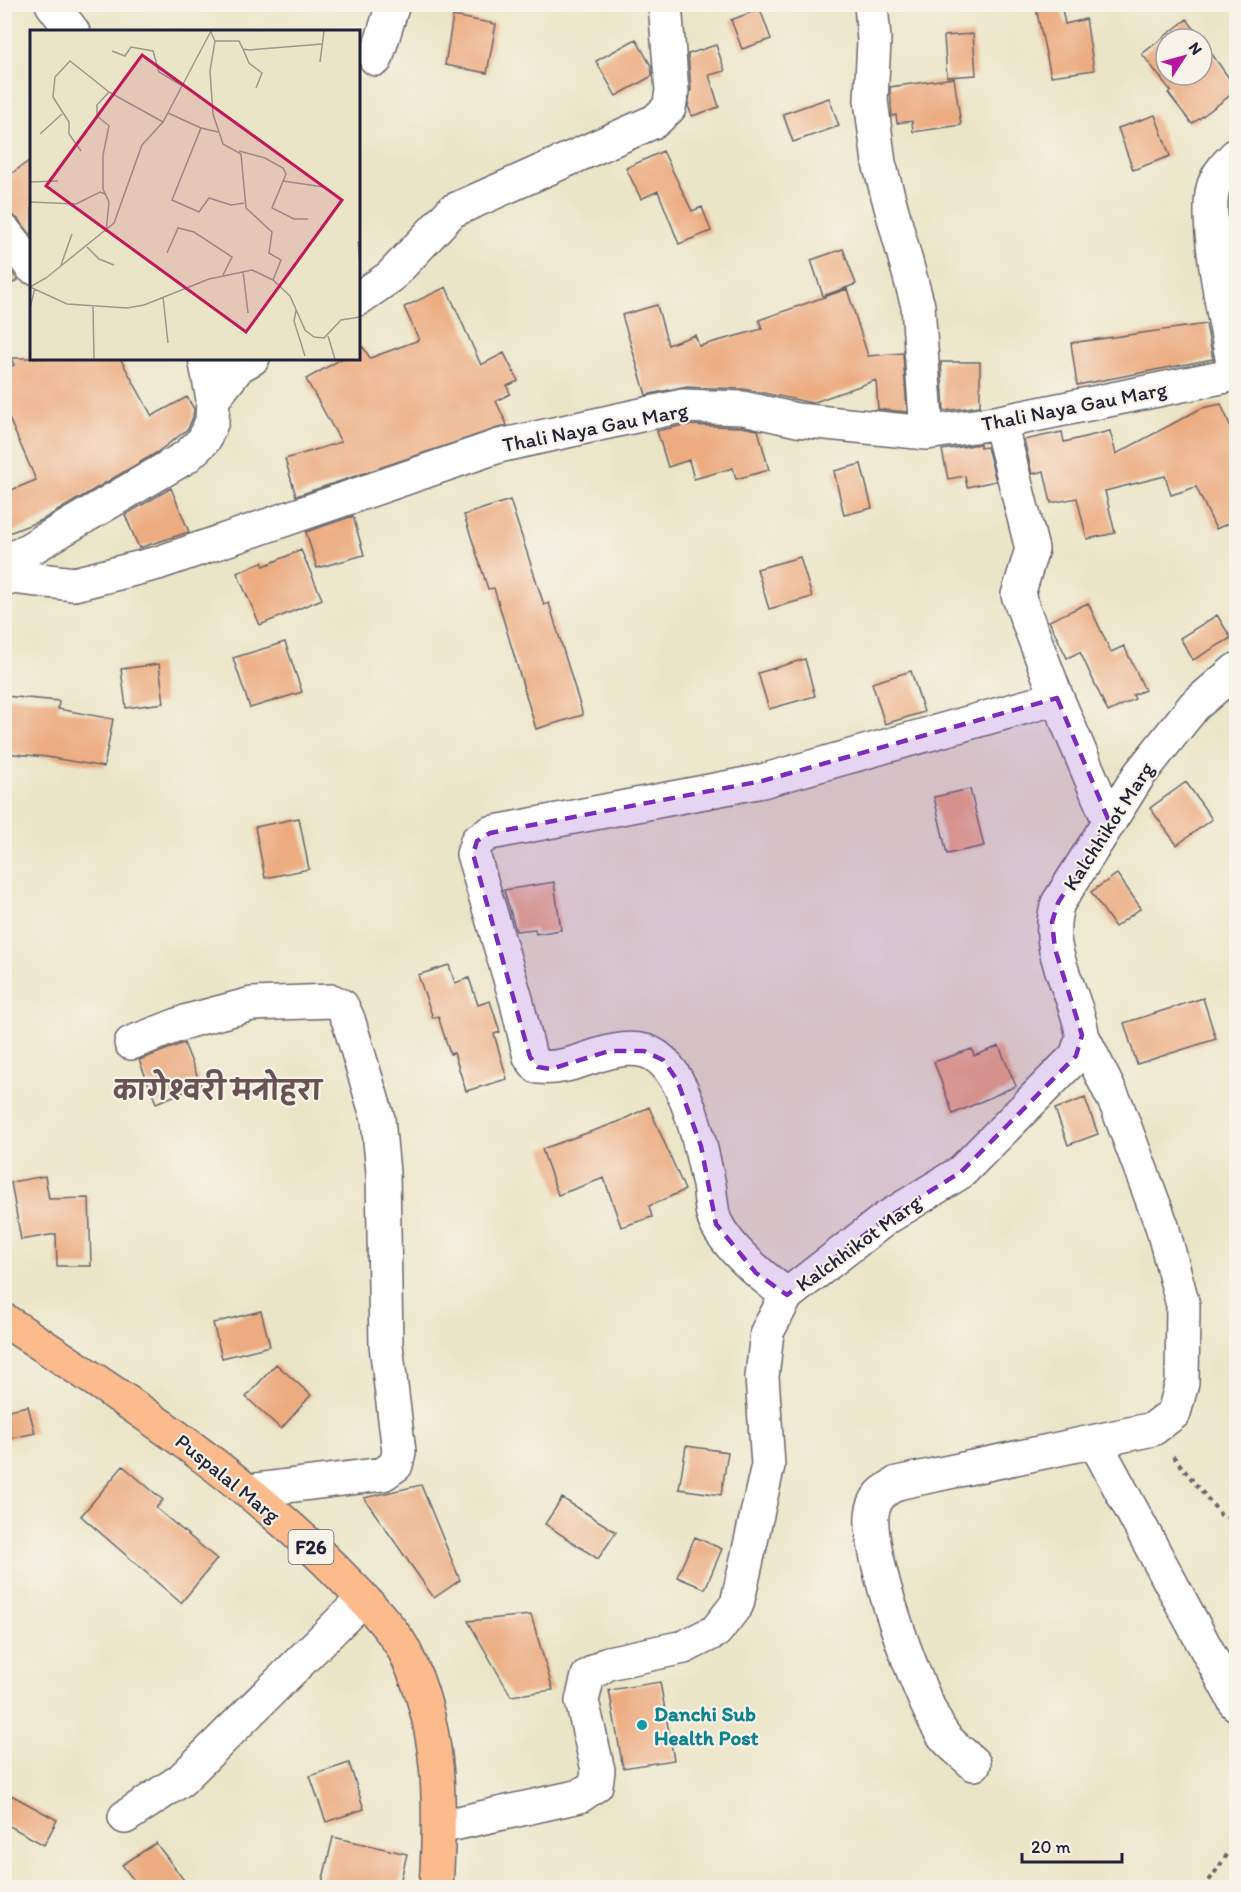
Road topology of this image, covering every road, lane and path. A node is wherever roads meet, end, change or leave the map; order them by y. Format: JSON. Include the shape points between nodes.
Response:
{"nodes":[{"id":1,"x":52,"y":4,"type":"edge"},
{"id":2,"x":393,"y":4,"type":"edge"},
{"id":3,"x":665,"y":4,"type":"edge"},
{"id":4,"x":871,"y":4,"type":"edge"},
{"id":5,"x":72,"y":30,"type":"edge"},
{"id":6,"x":375,"y":59,"type":"dead end"},
{"id":7,"x":1236,"y":155,"type":"edge"},
{"id":8,"x":4,"y":231,"type":"edge"},
{"id":9,"x":30,"y":264,"type":"edge"},
{"id":10,"x":360,"y":298,"type":"edge"},
{"id":11,"x":205,"y":360,"type":"edge"},
{"id":12,"x":250,"y":360,"type":"edge"},
{"id":13,"x":1236,"y":374,"type":"edge"},
{"id":14,"x":213,"y":399,"type":"junction"},
{"id":15,"x":1000,"y":422,"type":"junction"},
{"id":16,"x":927,"y":433,"type":"junction"},
{"id":17,"x":4,"y":564,"type":"edge"},
{"id":18,"x":4,"y":576,"type":"edge"},
{"id":19,"x":1236,"y":670,"type":"edge"},
{"id":20,"x":1057,"y":698,"type":"junction"},
{"id":21,"x":1109,"y":822,"type":"junction"},
{"id":22,"x":1082,"y":1035,"type":"junction"},
{"id":23,"x":131,"y":1042,"type":"dead end"},
{"id":24,"x":787,"y":1295,"type":"junction"},
{"id":25,"x":4,"y":1320,"type":"edge"},
{"id":26,"x":1153,"y":1429,"type":"junction"},
{"id":27,"x":1095,"y":1442,"type":"junction"},
{"id":28,"x":248,"y":1491,"type":"junction"},
{"id":29,"x":1236,"y":1520,"type":"edge"},
{"id":30,"x":363,"y":1599,"type":"junction"},
{"id":31,"x":1236,"y":1704,"type":"edge"},
{"id":32,"x":974,"y":1764,"type":"dead end"},
{"id":33,"x":125,"y":1818,"type":"dead end"},
{"id":34,"x":440,"y":1827,"type":"junction"},
{"id":35,"x":1236,"y":1842,"type":"edge"},
{"id":36,"x":436,"y":1887,"type":"edge"},
{"id":37,"x":1204,"y":1887,"type":"edge"}],
"edges":[{"from":1,"to":5,"type":"street"},
{"from":2,"to":6,"type":"street"},
{"from":3,"to":10,"type":"street","via":[[672,91],[669,108],[655,121],[452,211],[390,277]]},
{"from":4,"to":16,"type":"street","via":[[872,100],[879,163],[918,306]]},
{"from":7,"to":13,"type":"street","via":[[1214,185],[1211,226]]},
{"from":8,"to":9,"type":"street"},
{"from":11,"to":14,"type":"street"},
{"from":12,"to":14,"type":"street","via":[[239,366]]},
{"from":13,"to":15,"type":"street","name":"Thali Naya Gau Marg"},
{"from":14,"to":17,"type":"street","via":[[212,421],[204,440],[186,457]]},
{"from":15,"to":16,"type":"street","name":"Thali Naya Gau Marg"},
{"from":15,"to":20,"type":"street","via":[[1032,549],[1018,595]]},
{"from":16,"to":18,"type":"street","name":"Thali Naya Gau Marg","via":[[797,420],[743,408],[682,406],[499,446],[158,563],[74,584]]},
{"from":19,"to":21,"type":"street","name":"Kalchhikot Marg","via":[[1194,706]]},
{"from":20,"to":21,"type":"street"},
{"from":20,"to":24,"type":"street","via":[[762,781],[490,834],[477,841],[473,854],[530,1057],[538,1067],[551,1069],[609,1051],[644,1051],[663,1060],[677,1080],[701,1146],[716,1224],[756,1272]]},
{"from":21,"to":22,"type":"street","name":"Kalchhikot Marg","via":[[1058,903],[1052,922],[1055,949]]},
{"from":22,"to":24,"type":"street","name":"Kalchhikot Marg","via":[[1076,1056],[961,1172],[885,1219]]},
{"from":22,"to":26,"type":"street","via":[[1117,1106],[1162,1226],[1183,1305],[1182,1383],[1174,1413]]},
{"from":23,"to":28,"type":"street","via":[[252,1004],[332,1001],[342,1006],[348,1019],[378,1119],[383,1173],[386,1346],[399,1452],[396,1466],[383,1474]]},
{"from":24,"to":34,"type":"street","name":"Kalchhikot Marg","via":[[767,1332],[762,1377],[768,1465],[737,1604],[716,1631],[684,1647],[608,1663],[588,1676],[582,1701],[598,1770],[596,1785],[580,1796]]},
{"from":25,"to":28,"type":"main road","name":"Puspalal Marg","number":"F26","via":[[157,1420]]},
{"from":26,"to":27,"type":"street"},
{"from":26,"to":29,"type":"path","via":[[1221,1515]]},
{"from":27,"to":31,"type":"street"},
{"from":27,"to":32,"type":"street","via":[[897,1483],[879,1495],[872,1510],[876,1558],[916,1682],[945,1736]]},
{"from":28,"to":30,"type":"main road","name":"Puspalal Marg","number":"F26","via":[[324,1558]]},
{"from":30,"to":33,"type":"street","via":[[181,1780]]},
{"from":30,"to":34,"type":"main road","name":"Puspalal Marg","number":"F26","via":[[404,1650],[428,1710],[437,1760]]},
{"from":34,"to":36,"type":"main road","name":"Puspalal Marg","number":"F26"},
{"from":35,"to":37,"type":"path"}]}
